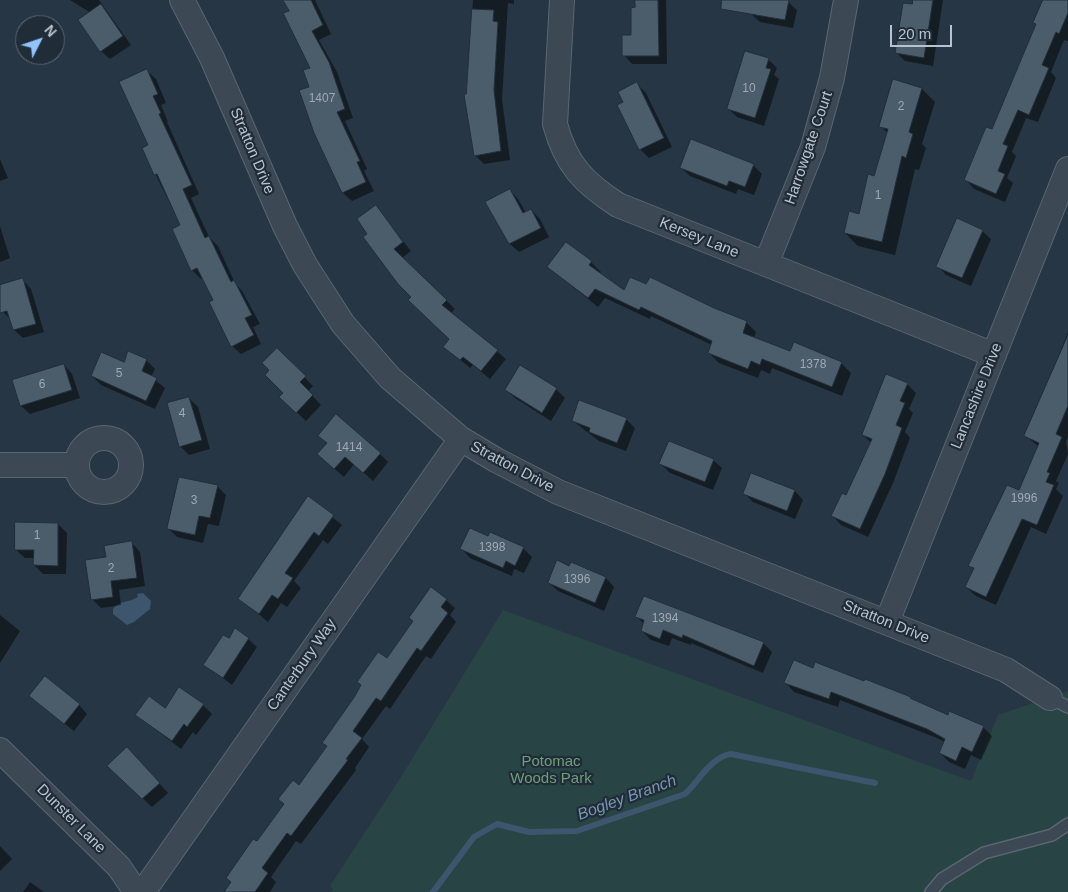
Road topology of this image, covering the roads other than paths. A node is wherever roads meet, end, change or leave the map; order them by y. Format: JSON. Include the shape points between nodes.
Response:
{"nodes":[{"id":1,"x":182,"y":0,"type":"edge"},
{"id":2,"x":562,"y":0,"type":"edge"},
{"id":3,"x":846,"y":0,"type":"edge"},
{"id":4,"x":1068,"y":169,"type":"edge"},
{"id":5,"x":766,"y":264,"type":"junction"},
{"id":6,"x":994,"y":355,"type":"junction"},
{"id":7,"x":461,"y":439,"type":"junction"},
{"id":8,"x":0,"y":465,"type":"edge"},
{"id":9,"x":76,"y":466,"type":"dead end"},
{"id":10,"x":887,"y":622,"type":"junction"},
{"id":11,"x":1059,"y":702,"type":"edge"},
{"id":12,"x":0,"y":750,"type":"edge"},
{"id":13,"x":1068,"y":824,"type":"edge"},
{"id":14,"x":136,"y":892,"type":"edge"},
{"id":15,"x":142,"y":892,"type":"edge"},
{"id":16,"x":931,"y":892,"type":"edge"}],
"edges":[{"from":1,"to":7,"type":"street","name":"Stratton Drive","via":[[212,58],[284,226],[326,299],[343,324],[390,378]]},
{"from":2,"to":5,"type":"street","name":"Kersey Lane","via":[[556,124],[560,142],[580,176],[618,206]]},
{"from":3,"to":5,"type":"street","name":"Harrowgate Court","via":[[832,78],[813,146]]},
{"from":4,"to":6,"type":"street","name":"Lancashire Drive"},
{"from":5,"to":6,"type":"street","name":"Kersey Lane"},
{"from":6,"to":10,"type":"street","name":"Lancashire Drive"},
{"from":7,"to":10,"type":"street","name":"Stratton Drive","via":[[558,492]]},
{"from":7,"to":15,"type":"street","name":"Canterbury Way"},
{"from":8,"to":9,"type":"street"},
{"from":10,"to":11,"type":"street","name":"Stratton Drive","via":[[1006,670]]},
{"from":12,"to":14,"type":"street","name":"Dunster Lane","via":[[118,867]]},
{"from":13,"to":16,"type":"lane","via":[[1052,835],[984,853],[942,879]]}]}
